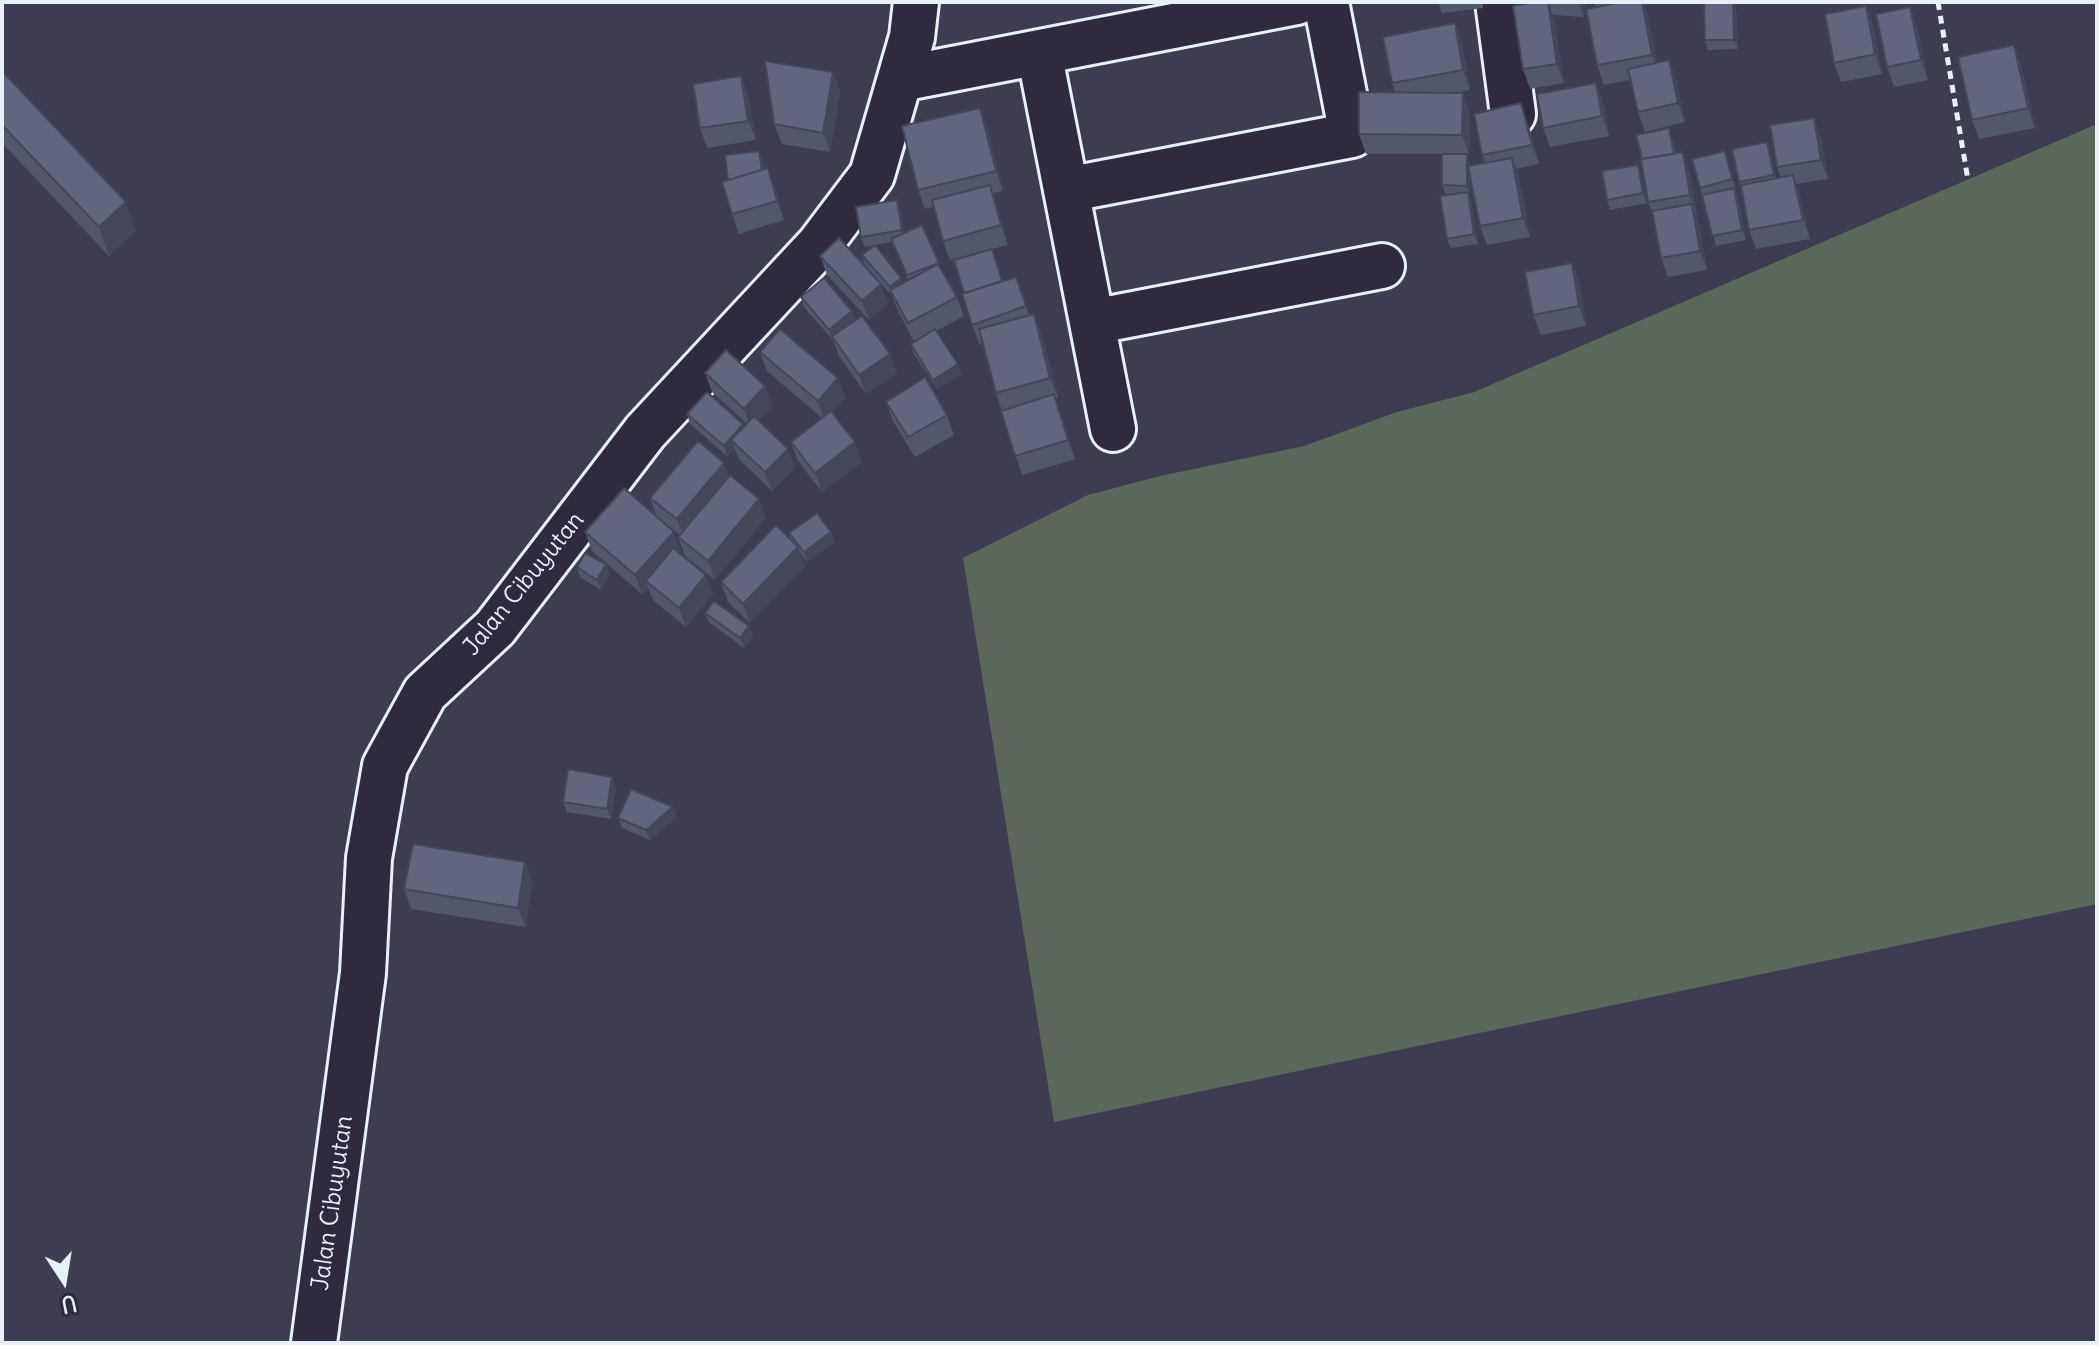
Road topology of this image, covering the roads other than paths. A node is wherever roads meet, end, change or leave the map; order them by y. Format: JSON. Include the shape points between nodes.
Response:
{"nodes":[{"id":1,"x":916,"y":2,"type":"edge"},
{"id":2,"x":1297,"y":2,"type":"edge"},
{"id":3,"x":1326,"y":2,"type":"edge"},
{"id":4,"x":1498,"y":2,"type":"edge"},
{"id":5,"x":1039,"y":52,"type":"junction"},
{"id":6,"x":901,"y":79,"type":"junction"},
{"id":7,"x":1513,"y":114,"type":"edge"},
{"id":8,"x":1066,"y":190,"type":"junction"},
{"id":9,"x":1382,"y":266,"type":"dead end"},
{"id":10,"x":1092,"y":322,"type":"junction"},
{"id":11,"x":1113,"y":429,"type":"dead end"},
{"id":12,"x":314,"y":1343,"type":"edge"}],
"edges":[{"from":1,"to":6,"type":"street","name":"Jalan Cibuyutan"},
{"from":2,"to":5,"type":"street"},
{"from":3,"to":8,"type":"street","via":[[1352,135]]},
{"from":4,"to":7,"type":"street"},
{"from":5,"to":6,"type":"street"},
{"from":5,"to":8,"type":"street"},
{"from":6,"to":12,"type":"street","name":"Jalan Cibuyutan","via":[[872,175],[855,198],[819,245],[645,432],[495,628],[425,693],[385,766],[369,858],[363,973]]},
{"from":8,"to":10,"type":"street"},
{"from":9,"to":10,"type":"street"},
{"from":10,"to":11,"type":"street"}]}
